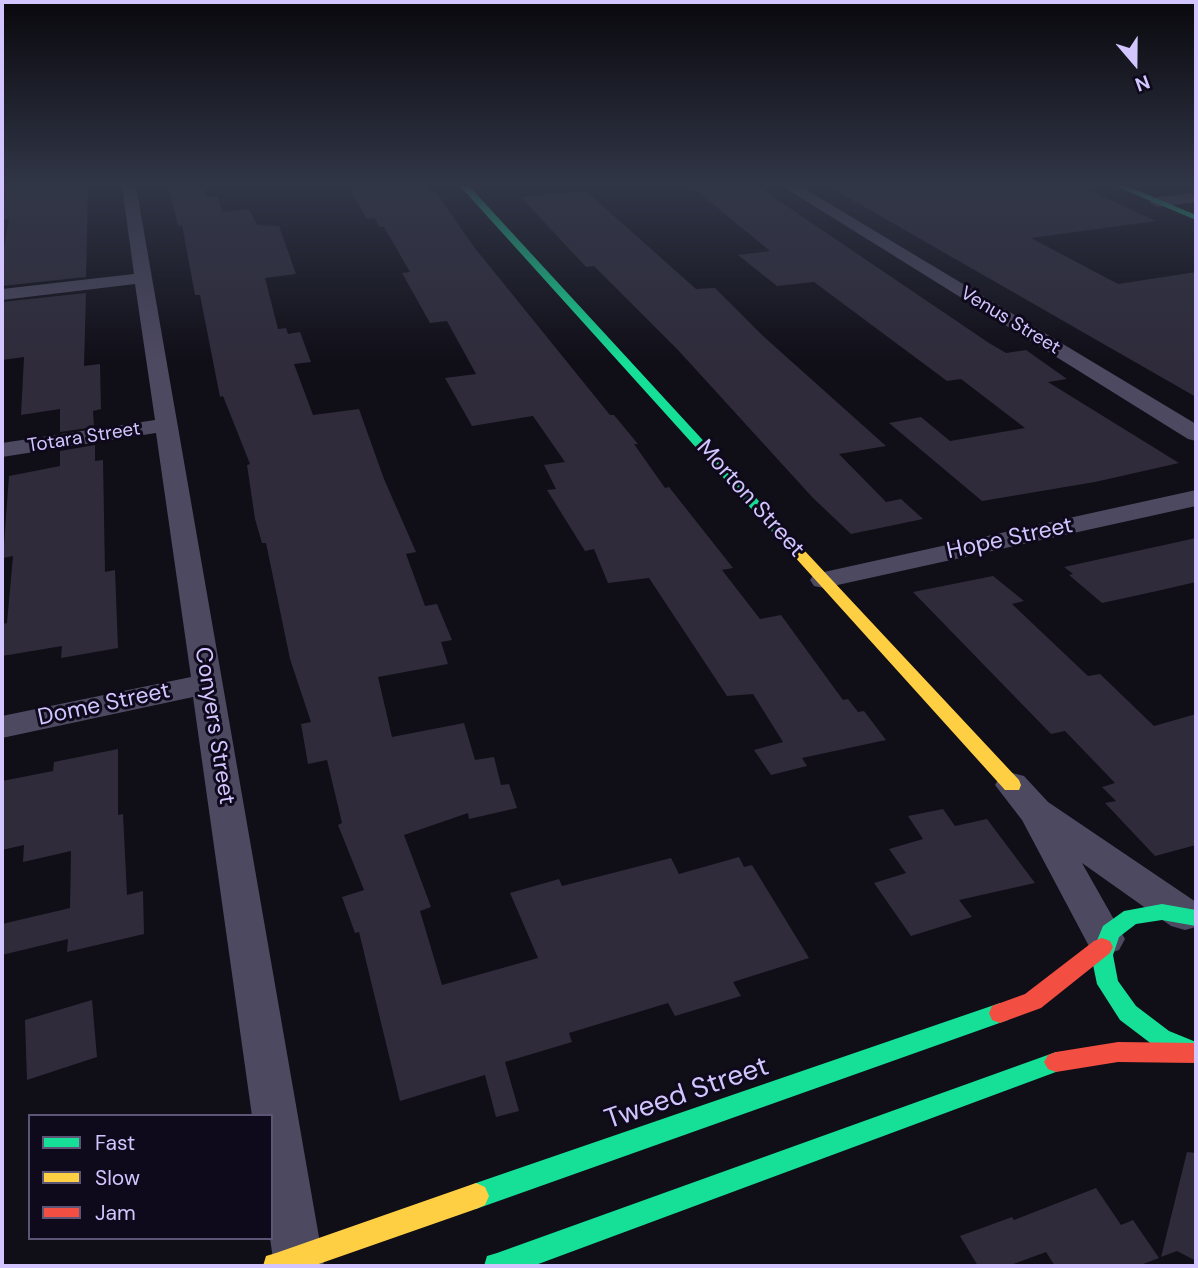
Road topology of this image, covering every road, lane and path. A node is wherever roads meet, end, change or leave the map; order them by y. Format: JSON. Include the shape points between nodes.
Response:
{"nodes":[{"id":1,"x":139,"y":245,"type":"edge"},
{"id":2,"x":518,"y":245,"type":"edge"},
{"id":3,"x":887,"y":245,"type":"edge"},
{"id":4,"x":144,"y":278,"type":"junction"},
{"id":5,"x":2,"y":295,"type":"edge"},
{"id":6,"x":167,"y":425,"type":"junction"},
{"id":7,"x":1196,"y":433,"type":"edge"},
{"id":8,"x":2,"y":450,"type":"edge"},
{"id":9,"x":1196,"y":498,"type":"edge"},
{"id":10,"x":824,"y":580,"type":"junction"},
{"id":11,"x":207,"y":684,"type":"junction"},
{"id":12,"x":2,"y":727,"type":"edge"},
{"id":13,"x":1024,"y":798,"type":"junction"},
{"id":14,"x":1191,"y":916,"type":"edge"},
{"id":15,"x":1104,"y":943,"type":"junction"},
{"id":16,"x":1196,"y":1052,"type":"edge"},
{"id":17,"x":269,"y":1114,"type":"edge"},
{"id":18,"x":273,"y":1140,"type":"edge"},
{"id":19,"x":291,"y":1264,"type":"edge"},
{"id":20,"x":497,"y":1266,"type":"edge"}],
"edges":[{"from":1,"to":4,"type":"street","name":"Conyers Street"},
{"from":2,"to":10,"type":"street","name":"Morton Street"},
{"from":3,"to":7,"type":"street","name":"Venus Street"},
{"from":4,"to":5,"type":"street"},
{"from":4,"to":6,"type":"street","name":"Conyers Street"},
{"from":6,"to":8,"type":"street","name":"Totara Street"},
{"from":6,"to":11,"type":"street","name":"Conyers Street"},
{"from":9,"to":10,"type":"street","name":"Hope Street"},
{"from":10,"to":13,"type":"street","name":"Morton Street"},
{"from":11,"to":12,"type":"street","name":"Dome Street"},
{"from":11,"to":17,"type":"street","name":"Conyers Street"},
{"from":13,"to":14,"type":"street","name":"Morton Street"},
{"from":13,"to":15,"type":"street","name":"Morton Street"},
{"from":14,"to":15,"type":"street","name":"Tweed Street","via":[[1162,912],[1131,917],[1116,926]]},
{"from":15,"to":16,"type":"street","via":[[1104,974],[1128,1013],[1161,1038]]},
{"from":15,"to":19,"type":"street","name":"Tweed Street","via":[[1033,1001]]},
{"from":16,"to":20,"type":"street","via":[[1118,1052],[1052,1063]]},
{"from":18,"to":19,"type":"street","name":"Conyers Street"}]}
